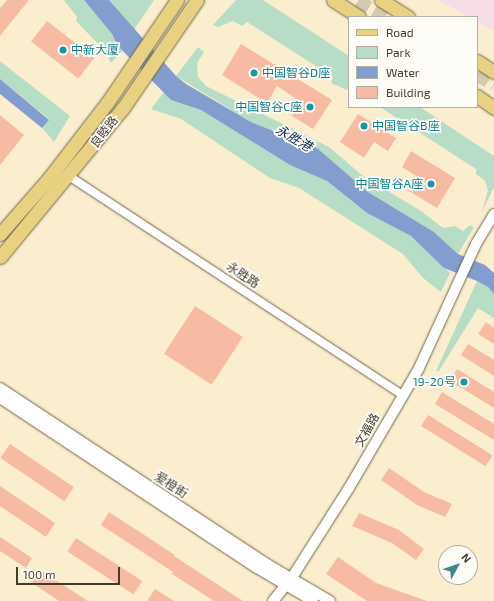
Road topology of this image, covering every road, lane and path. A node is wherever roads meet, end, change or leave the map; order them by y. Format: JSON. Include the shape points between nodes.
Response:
{"nodes":[{"id":1,"x":177,"y":0,"type":"edge"},
{"id":2,"x":197,"y":0,"type":"edge"},
{"id":3,"x":333,"y":0,"type":"edge"},
{"id":4,"x":381,"y":0,"type":"edge"},
{"id":5,"x":357,"y":16,"type":"edge"},
{"id":6,"x":406,"y":16,"type":"edge"},
{"id":7,"x":478,"y":62,"type":"edge"},
{"id":8,"x":494,"y":72,"type":"edge"},
{"id":9,"x":478,"y":97,"type":"edge"},
{"id":10,"x":494,"y":108,"type":"edge"},
{"id":11,"x":69,"y":176,"type":"junction"},
{"id":12,"x":494,"y":214,"type":"edge"},
{"id":13,"x":0,"y":234,"type":"edge"},
{"id":14,"x":0,"y":257,"type":"edge"},
{"id":15,"x":0,"y":388,"type":"edge"},
{"id":16,"x":403,"y":395,"type":"junction"},
{"id":17,"x":0,"y":398,"type":"edge"},
{"id":18,"x":288,"y":582,"type":"junction"},
{"id":19,"x":273,"y":601,"type":"edge"},
{"id":20,"x":313,"y":601,"type":"edge"},
{"id":21,"x":330,"y":601,"type":"edge"}],
"edges":[{"from":1,"to":13,"type":"main road","name":"良睦路","via":[[126,77],[49,178]]},
{"from":2,"to":11,"type":"main road","name":"良睦路","via":[[137,89]]},
{"from":3,"to":5,"type":"main road"},
{"from":4,"to":6,"type":"main road"},
{"from":7,"to":8,"type":"main road"},
{"from":9,"to":10,"type":"main road"},
{"from":11,"to":14,"type":"main road","name":"良睦路"},
{"from":11,"to":16,"type":"street","name":"永胜路"},
{"from":12,"to":16,"type":"street","name":"文福路","via":[[476,244]]},
{"from":15,"to":18,"type":"street","name":"爱橙街"},
{"from":16,"to":18,"type":"street","name":"文福路","via":[[349,488]]},
{"from":17,"to":18,"type":"street","name":"爱橙街"},
{"from":18,"to":19,"type":"street","name":"文福路"},
{"from":18,"to":20,"type":"street","name":"爱橙街"},
{"from":18,"to":21,"type":"street","name":"爱橙街"}]}
